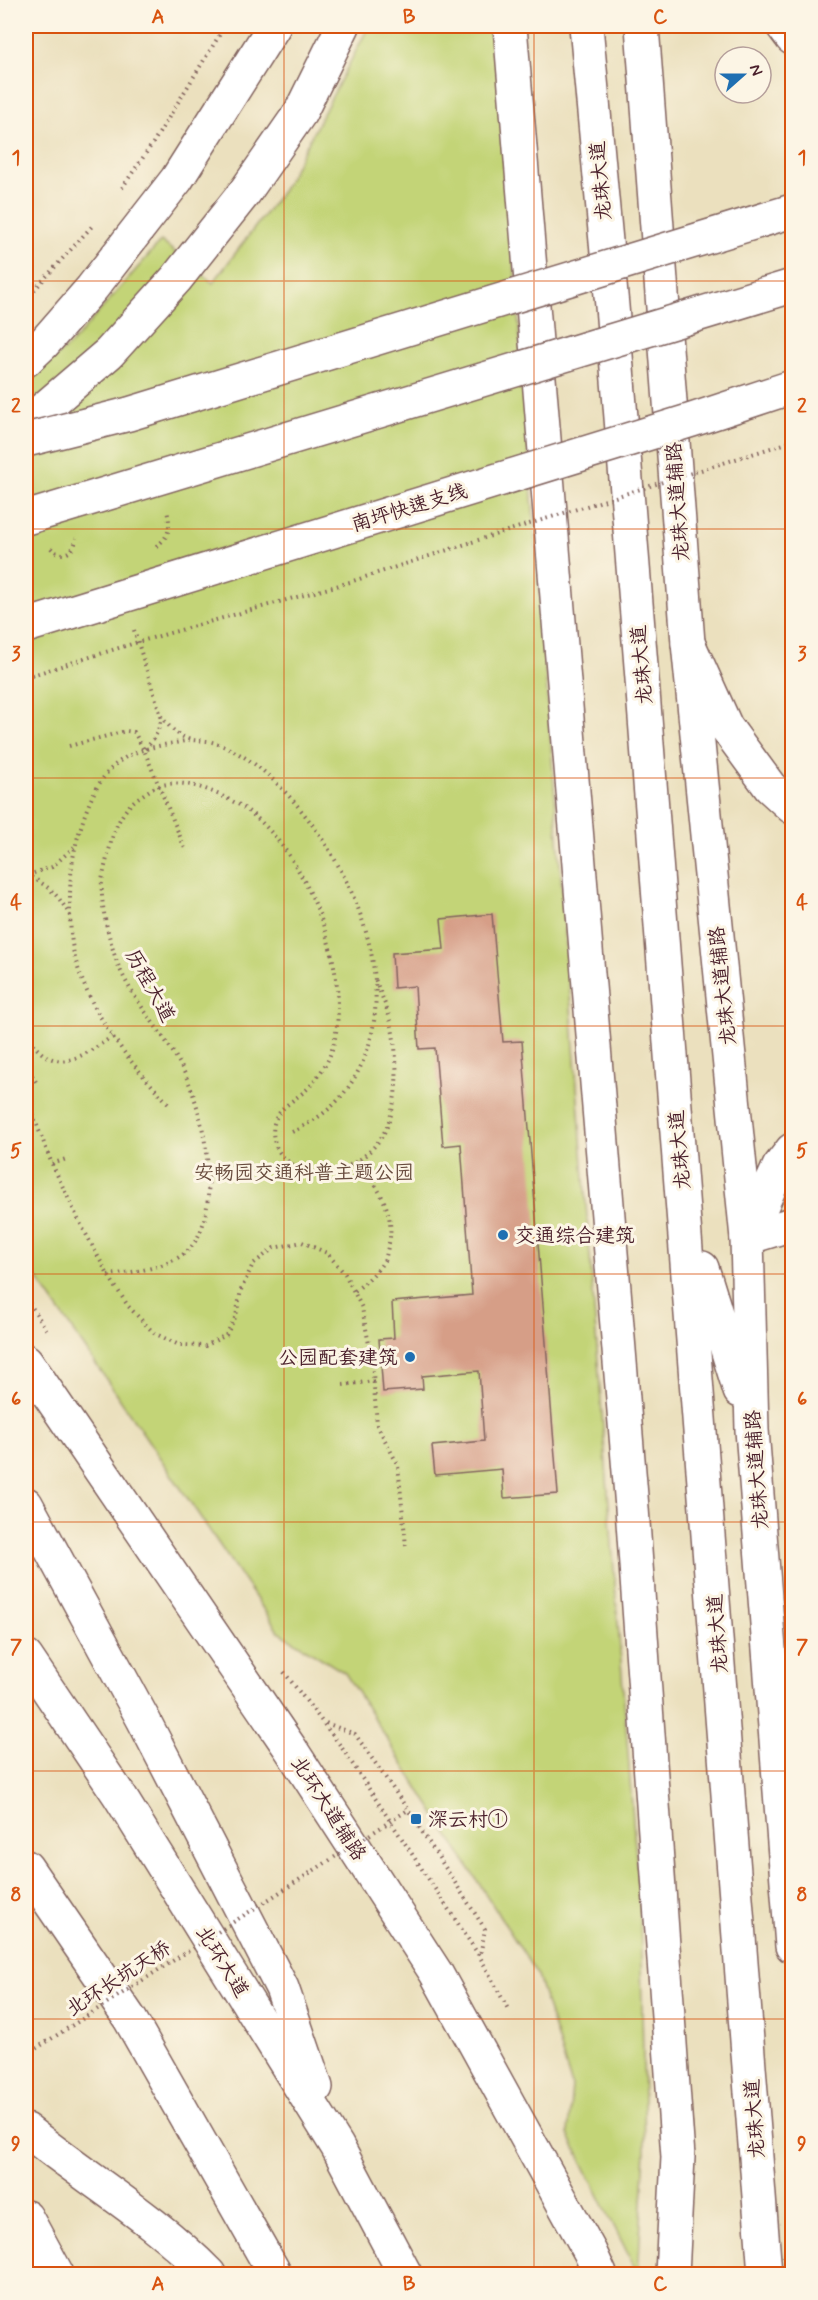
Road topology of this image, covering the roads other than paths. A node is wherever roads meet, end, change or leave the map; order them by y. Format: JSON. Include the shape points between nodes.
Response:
{"nodes":[{"id":1,"x":274,"y":26,"type":"edge"},
{"id":2,"x":343,"y":26,"type":"edge"},
{"id":3,"x":510,"y":26,"type":"edge"},
{"id":4,"x":586,"y":26,"type":"edge"},
{"id":5,"x":642,"y":26,"type":"edge"},
{"id":6,"x":783,"y":26,"type":"edge"},
{"id":7,"x":792,"y":38,"type":"edge"},
{"id":8,"x":792,"y":211,"type":"edge"},
{"id":9,"x":792,"y":286,"type":"edge"},
{"id":10,"x":26,"y":360,"type":"edge"},
{"id":11,"x":792,"y":387,"type":"edge"},
{"id":12,"x":26,"y":424,"type":"edge"},
{"id":13,"x":26,"y":440,"type":"edge"},
{"id":14,"x":26,"y":518,"type":"edge"},
{"id":15,"x":26,"y":626,"type":"edge"},
{"id":16,"x":688,"y":643,"type":"junction"},
{"id":17,"x":792,"y":807,"type":"edge"},
{"id":18,"x":792,"y":1150,"type":"edge"},
{"id":19,"x":684,"y":1211,"type":"junction"},
{"id":20,"x":792,"y":1224,"type":"edge"},
{"id":21,"x":747,"y":1238,"type":"junction"},
{"id":22,"x":26,"y":1361,"type":"edge"},
{"id":23,"x":752,"y":1430,"type":"junction"},
{"id":24,"x":26,"y":1504,"type":"edge"},
{"id":25,"x":26,"y":1656,"type":"edge"},
{"id":26,"x":26,"y":1867,"type":"edge"},
{"id":27,"x":792,"y":1946,"type":"edge"},
{"id":28,"x":26,"y":2130,"type":"edge"},
{"id":29,"x":337,"y":2145,"type":"junction"},
{"id":30,"x":26,"y":2217,"type":"edge"},
{"id":31,"x":57,"y":2274,"type":"edge"},
{"id":32,"x":209,"y":2274,"type":"edge"},
{"id":33,"x":274,"y":2274,"type":"edge"},
{"id":34,"x":405,"y":2274,"type":"edge"},
{"id":35,"x":600,"y":2274,"type":"edge"},
{"id":36,"x":672,"y":2274,"type":"edge"},
{"id":37,"x":765,"y":2274,"type":"edge"}],
"edges":[{"from":1,"to":10,"type":"main road","via":[[177,178],[92,288]]},
{"from":2,"to":12,"type":"main road","via":[[300,113],[245,192],[176,279],[109,353]]},
{"from":3,"to":36,"type":"main road","via":[[632,1509],[678,2157]]},
{"from":4,"to":19,"type":"main road","name":"龙珠大道"},
{"from":5,"to":16,"type":"main road","name":"龙珠大道辅路"},
{"from":6,"to":7,"type":"main road"},
{"from":8,"to":13,"type":"main road","bridge":true,"via":[[129,414]]},
{"from":9,"to":14,"type":"main road","bridge":true},
{"from":11,"to":15,"type":"main road","name":"南坪快速支线","bridge":true},
{"from":16,"to":17,"type":"main road","via":[[726,727],[770,787]]},
{"from":16,"to":21,"type":"main road","name":"龙珠大道辅路"},
{"from":18,"to":21,"type":"main road","via":[[779,1167]]},
{"from":19,"to":23,"type":"main road"},
{"from":19,"to":37,"type":"main road","name":"龙珠大道"},
{"from":20,"to":21,"type":"main road"},
{"from":21,"to":23,"type":"main road","name":"龙珠大道辅路"},
{"from":22,"to":35,"type":"main road","name":"北环大道辅路","via":[[290,1748],[436,1973]]},
{"from":23,"to":27,"type":"main road","name":"龙珠大道辅路"},
{"from":24,"to":29,"type":"main road","via":[[144,1719],[282,1988]]},
{"from":25,"to":29,"type":"main road","name":"北环大道","via":[[119,1795]]},
{"from":26,"to":33,"type":"main road","via":[[130,2019]]},
{"from":28,"to":32,"type":"main road","via":[[122,2199]]},
{"from":29,"to":34,"type":"main road","name":"北环大道"},
{"from":30,"to":31,"type":"main road"}]}
